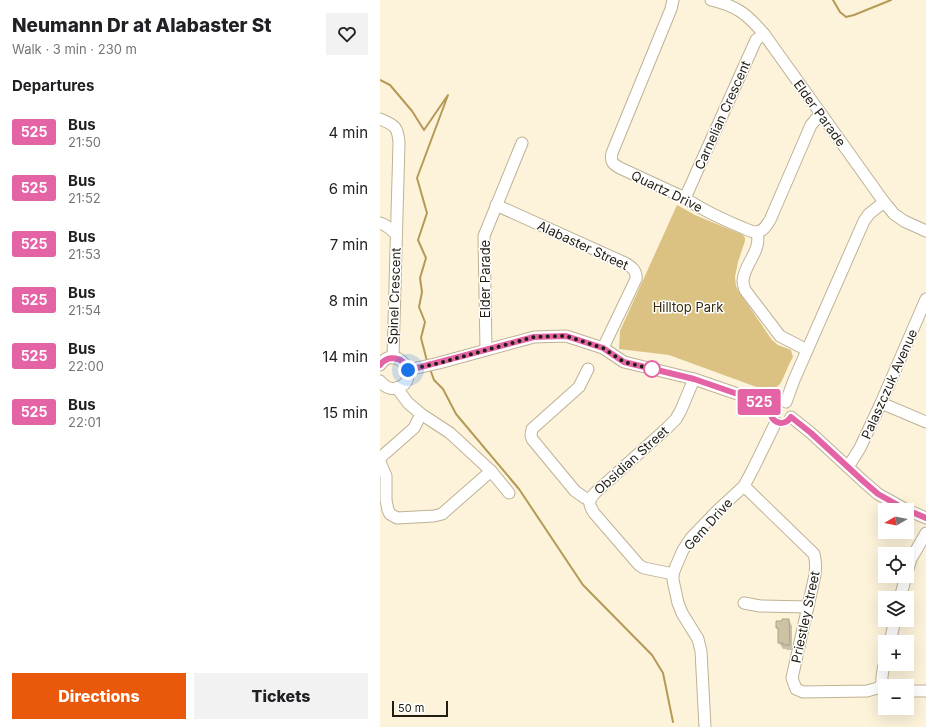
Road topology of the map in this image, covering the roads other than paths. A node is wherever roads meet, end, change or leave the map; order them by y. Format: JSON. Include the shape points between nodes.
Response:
{"nodes":[{"id":1,"x":673,"y":0,"type":"edge"},
{"id":2,"x":711,"y":0,"type":"edge"},
{"id":3,"x":764,"y":34,"type":"junction"},
{"id":4,"x":822,"y":115,"type":"junction"},
{"id":5,"x":380,"y":119,"type":"edge"},
{"id":6,"x":522,"y":143,"type":"dead end"},
{"id":7,"x":685,"y":198,"type":"junction"},
{"id":8,"x":884,"y":202,"type":"junction"},
{"id":9,"x":496,"y":205,"type":"junction"},
{"id":10,"x":380,"y":223,"type":"edge"},
{"id":11,"x":926,"y":231,"type":"edge"},
{"id":12,"x":757,"y":232,"type":"junction"},
{"id":13,"x":396,"y":234,"type":"junction"},
{"id":14,"x":926,"y":299,"type":"edge"},
{"id":15,"x":921,"y":325,"type":"edge"},
{"id":16,"x":603,"y":348,"type":"junction"},
{"id":17,"x":486,"y":350,"type":"junction"},
{"id":18,"x":807,"y":350,"type":"junction"},
{"id":19,"x":393,"y":358,"type":"junction"},
{"id":20,"x":380,"y":365,"type":"edge"},
{"id":21,"x":588,"y":369,"type":"dead end"},
{"id":22,"x":408,"y":370,"type":"junction"},
{"id":23,"x":694,"y":379,"type":"junction"},
{"id":24,"x":380,"y":381,"type":"edge"},
{"id":25,"x":398,"y":388,"type":"junction"},
{"id":26,"x":786,"y":402,"type":"junction"},
{"id":27,"x":881,"y":403,"type":"junction"},
{"id":28,"x":771,"y":407,"type":"junction"},
{"id":29,"x":421,"y":414,"type":"junction"},
{"id":30,"x":791,"y":417,"type":"junction"},
{"id":31,"x":776,"y":422,"type":"junction"},
{"id":32,"x":926,"y":422,"type":"edge"},
{"id":33,"x":380,"y":458,"type":"edge"},
{"id":34,"x":380,"y":462,"type":"edge"},
{"id":35,"x":848,"y":467,"type":"junction"},
{"id":36,"x":491,"y":471,"type":"junction"},
{"id":37,"x":744,"y":486,"type":"junction"},
{"id":38,"x":509,"y":493,"type":"dead end"},
{"id":39,"x":590,"y":500,"type":"junction"},
{"id":40,"x":385,"y":515,"type":"edge"},
{"id":41,"x":926,"y":518,"type":"edge"},
{"id":42,"x":926,"y":533,"type":"edge"},
{"id":43,"x":914,"y":554,"type":"edge"},
{"id":44,"x":674,"y":574,"type":"junction"},
{"id":45,"x":744,"y":603,"type":"dead end"},
{"id":46,"x":808,"y":607,"type":"junction"},
{"id":47,"x":878,"y":688,"type":"edge"},
{"id":48,"x":914,"y":691,"type":"edge"},
{"id":49,"x":926,"y":691,"type":"edge"},
{"id":50,"x":704,"y":727,"type":"edge"}],
"edges":[{"from":1,"to":7,"type":"street","name":"Quartz Drive","via":[[611,160],[620,168]]},
{"from":2,"to":3,"type":"street","name":"Elder Parade","via":[[725,3],[738,10],[752,20]]},
{"from":3,"to":4,"type":"street","name":"Elder Parade"},
{"from":3,"to":7,"type":"street","name":"Carnelian Crescent","via":[[756,40]]},
{"from":4,"to":8,"type":"street","name":"Elder Parade"},
{"from":4,"to":12,"type":"street","via":[[811,125],[770,220],[764,230]]},
{"from":5,"to":13,"type":"street","name":"Spinel Crescent","via":[[392,124],[398,135]]},
{"from":6,"to":9,"type":"street","name":"Elder Parade"},
{"from":7,"to":12,"type":"street","name":"Quartz Drive","via":[[732,223]]},
{"from":8,"to":11,"type":"street","name":"Elder Parade","via":[[904,221]]},
{"from":8,"to":18,"type":"street","via":[[864,221]]},
{"from":9,"to":16,"type":"street","name":"Alabaster Street","via":[[626,263],[634,270],[636,279]]},
{"from":9,"to":17,"type":"street","name":"Elder Parade","via":[[484,236]]},
{"from":10,"to":13,"type":"street","name":"Spinel Crescent"},
{"from":12,"to":18,"type":"street","via":[[756,252],[743,281],[745,290],[780,336]]},
{"from":13,"to":19,"type":"street","name":"Spinel Crescent"},
{"from":14,"to":15,"type":"street","name":"Palaszczuk Avenue"},
{"from":15,"to":27,"type":"street","name":"Palaszczuk Avenue"},
{"from":16,"to":17,"type":"street","via":[[566,336],[534,337]]},
{"from":16,"to":23,"type":"street","via":[[624,362]]},
{"from":17,"to":22,"type":"street"},
{"from":18,"to":26,"type":"street"},
{"from":19,"to":20,"type":"street","via":[[385,360]]},
{"from":19,"to":22,"type":"street","via":[[404,362]]},
{"from":21,"to":39,"type":"street","via":[[579,387],[532,430],[531,435],[575,491]]},
{"from":22,"to":25,"type":"street","via":[[408,378]]},
{"from":23,"to":28,"type":"street"},
{"from":23,"to":39,"type":"street","name":"Obsidian Street","via":[[676,419]]},
{"from":24,"to":25,"type":"street","via":[[388,388]]},
{"from":25,"to":29,"type":"street","via":[[408,403]]},
{"from":26,"to":28,"type":"street","via":[[776,402]]},
{"from":26,"to":30,"type":"street","via":[[791,407]]},
{"from":27,"to":32,"type":"street"},
{"from":27,"to":35,"type":"street","name":"Palaszczuk Avenue"},
{"from":28,"to":31,"type":"street","via":[[770,414]]},
{"from":29,"to":33,"type":"street","via":[[414,428]]},
{"from":29,"to":36,"type":"street","via":[[450,433]]},
{"from":30,"to":31,"type":"street","via":[[784,423]]},
{"from":30,"to":35,"type":"street"},
{"from":31,"to":37,"type":"street","name":"Gem Drive"},
{"from":34,"to":40,"type":"street","via":[[386,476],[388,510]]},
{"from":35,"to":41,"type":"street","via":[[878,494]]},
{"from":36,"to":38,"type":"street"},
{"from":36,"to":40,"type":"street","via":[[442,514],[398,518]]},
{"from":37,"to":44,"type":"street","name":"Gem Drive","via":[[691,538],[683,550]]},
{"from":37,"to":46,"type":"street","name":"Priestley Street","via":[[814,554],[816,567]]},
{"from":39,"to":44,"type":"street","name":"Obsidian Street","via":[[590,508],[594,514],[639,565]]},
{"from":42,"to":43,"type":"street"},
{"from":44,"to":50,"type":"street","name":"Gem Drive","via":[[678,603],[698,639],[701,651]]},
{"from":45,"to":46,"type":"street"},
{"from":46,"to":47,"type":"street","name":"Priestley Street","via":[[792,678],[796,689],[803,692],[867,691]]},
{"from":48,"to":49,"type":"street"}]}
